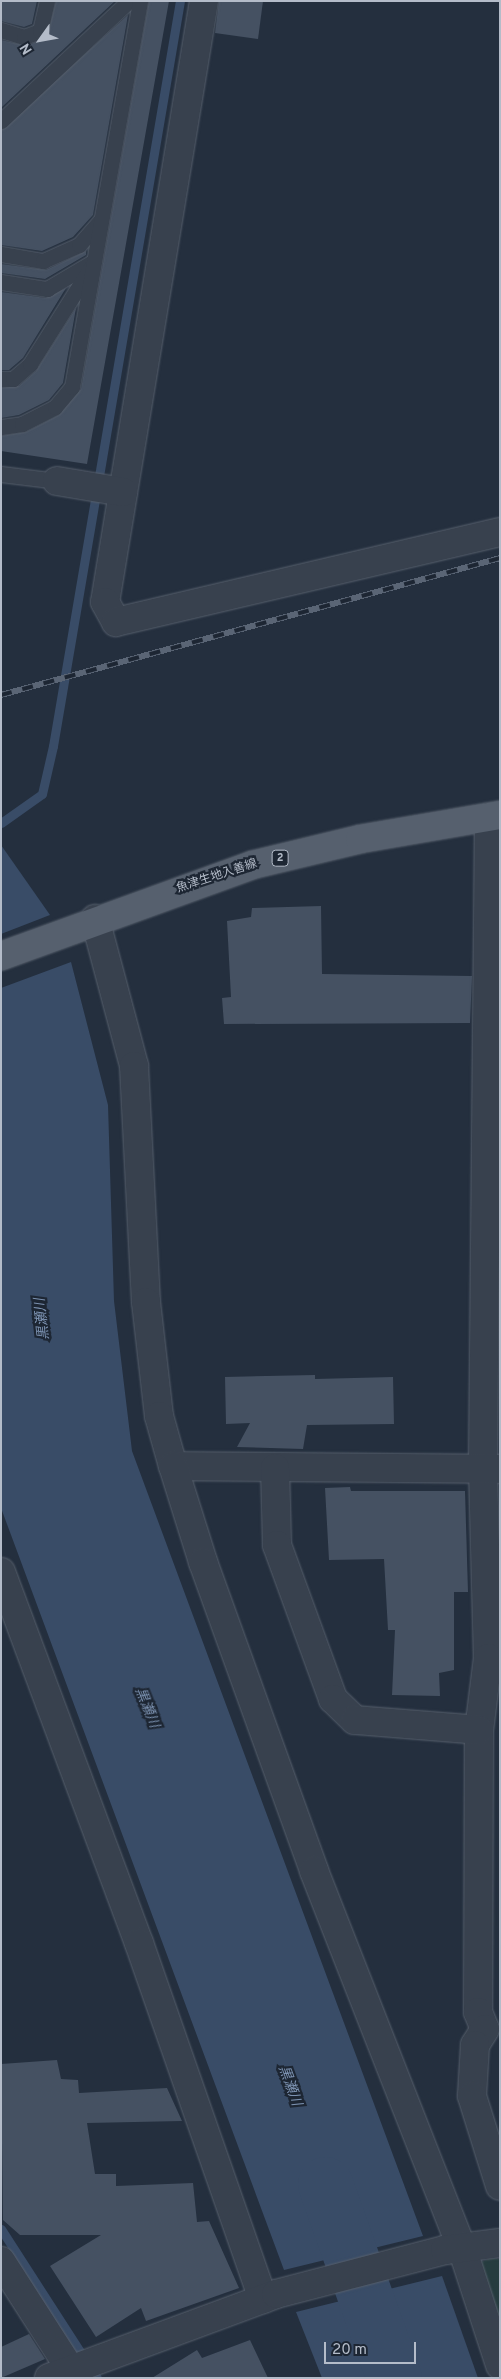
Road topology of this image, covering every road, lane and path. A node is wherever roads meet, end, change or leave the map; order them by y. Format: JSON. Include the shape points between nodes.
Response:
{"nodes":[{"id":1,"x":47,"y":1,"type":"edge"},
{"id":2,"x":129,"y":1,"type":"edge"},
{"id":3,"x":140,"y":1,"type":"edge"},
{"id":4,"x":204,"y":1,"type":"edge"},
{"id":5,"x":1,"y":30,"type":"edge"},
{"id":6,"x":1,"y":121,"type":"edge"},
{"id":7,"x":102,"y":219,"type":"junction"},
{"id":8,"x":1,"y":254,"type":"edge"},
{"id":9,"x":94,"y":261,"type":"junction"},
{"id":10,"x":1,"y":282,"type":"edge"},
{"id":11,"x":1,"y":379,"type":"edge"},
{"id":12,"x":1,"y":427,"type":"edge"},
{"id":13,"x":1,"y":474,"type":"edge"},
{"id":14,"x":57,"y":481,"type":"joint"},
{"id":15,"x":124,"y":492,"type":"junction"},
{"id":16,"x":500,"y":532,"type":"edge"},
{"id":17,"x":494,"y":816,"type":"edge"},
{"id":18,"x":95,"y":919,"type":"junction"},
{"id":19,"x":1,"y":956,"type":"edge"},
{"id":20,"x":173,"y":1466,"type":"junction"},
{"id":21,"x":275,"y":1468,"type":"junction"},
{"id":22,"x":492,"y":1469,"type":"edge"},
{"id":23,"x":1,"y":1572,"type":"edge"},
{"id":24,"x":494,"y":1658,"type":"edge"},
{"id":25,"x":479,"y":1730,"type":"junction"},
{"id":26,"x":490,"y":1846,"type":"edge"},
{"id":27,"x":493,"y":2033,"type":"edge"},
{"id":28,"x":500,"y":2186,"type":"edge"},
{"id":29,"x":500,"y":2243,"type":"edge"},
{"id":30,"x":453,"y":2249,"type":"junction"},
{"id":31,"x":1,"y":2261,"type":"edge"},
{"id":32,"x":270,"y":2296,"type":"junction"},
{"id":33,"x":500,"y":2365,"type":"edge"},
{"id":34,"x":66,"y":2375,"type":"edge"}],
"edges":[{"from":1,"to":5,"type":"lane","via":[[40,30],[24,37]]},
{"from":2,"to":6,"type":"lane"},
{"from":3,"to":7,"type":"lane"},
{"from":4,"to":15,"type":"street"},
{"from":7,"to":8,"type":"lane","via":[[79,245],[43,261]]},
{"from":7,"to":9,"type":"lane"},
{"from":9,"to":10,"type":"lane","via":[[47,289]]},
{"from":9,"to":11,"type":"lane","via":[[30,364],[13,379]]},
{"from":9,"to":12,"type":"lane","via":[[72,387],[55,407],[22,424]]},
{"from":13,"to":14,"type":"lane"},
{"from":14,"to":15,"type":"street"},
{"from":15,"to":16,"type":"street","via":[[105,602],[116,622]]},
{"from":17,"to":18,"type":"main road","name":"魚津生地入善線","number":"2","via":[[360,839],[252,865]]},
{"from":17,"to":22,"type":"street"},
{"from":18,"to":19,"type":"main road","name":"魚津生地入善線","number":"2"},
{"from":18,"to":20,"type":"street","via":[[134,1066],[146,1302],[159,1416]]},
{"from":20,"to":21,"type":"street"},
{"from":20,"to":30,"type":"street","via":[[203,1562]]},
{"from":21,"to":22,"type":"street"},
{"from":21,"to":25,"type":"street","via":[[277,1546],[333,1699],[355,1720]]},
{"from":22,"to":24,"type":"street"},
{"from":23,"to":32,"type":"street"},
{"from":24,"to":25,"type":"street"},
{"from":25,"to":26,"type":"street"},
{"from":26,"to":27,"type":"street","via":[[478,2012]]},
{"from":27,"to":28,"type":"street","via":[[475,2045],[472,2096]]},
{"from":29,"to":30,"type":"street"},
{"from":30,"to":32,"type":"street"},
{"from":30,"to":33,"type":"street"},
{"from":31,"to":34,"type":"street"},
{"from":32,"to":34,"type":"street"}]}
